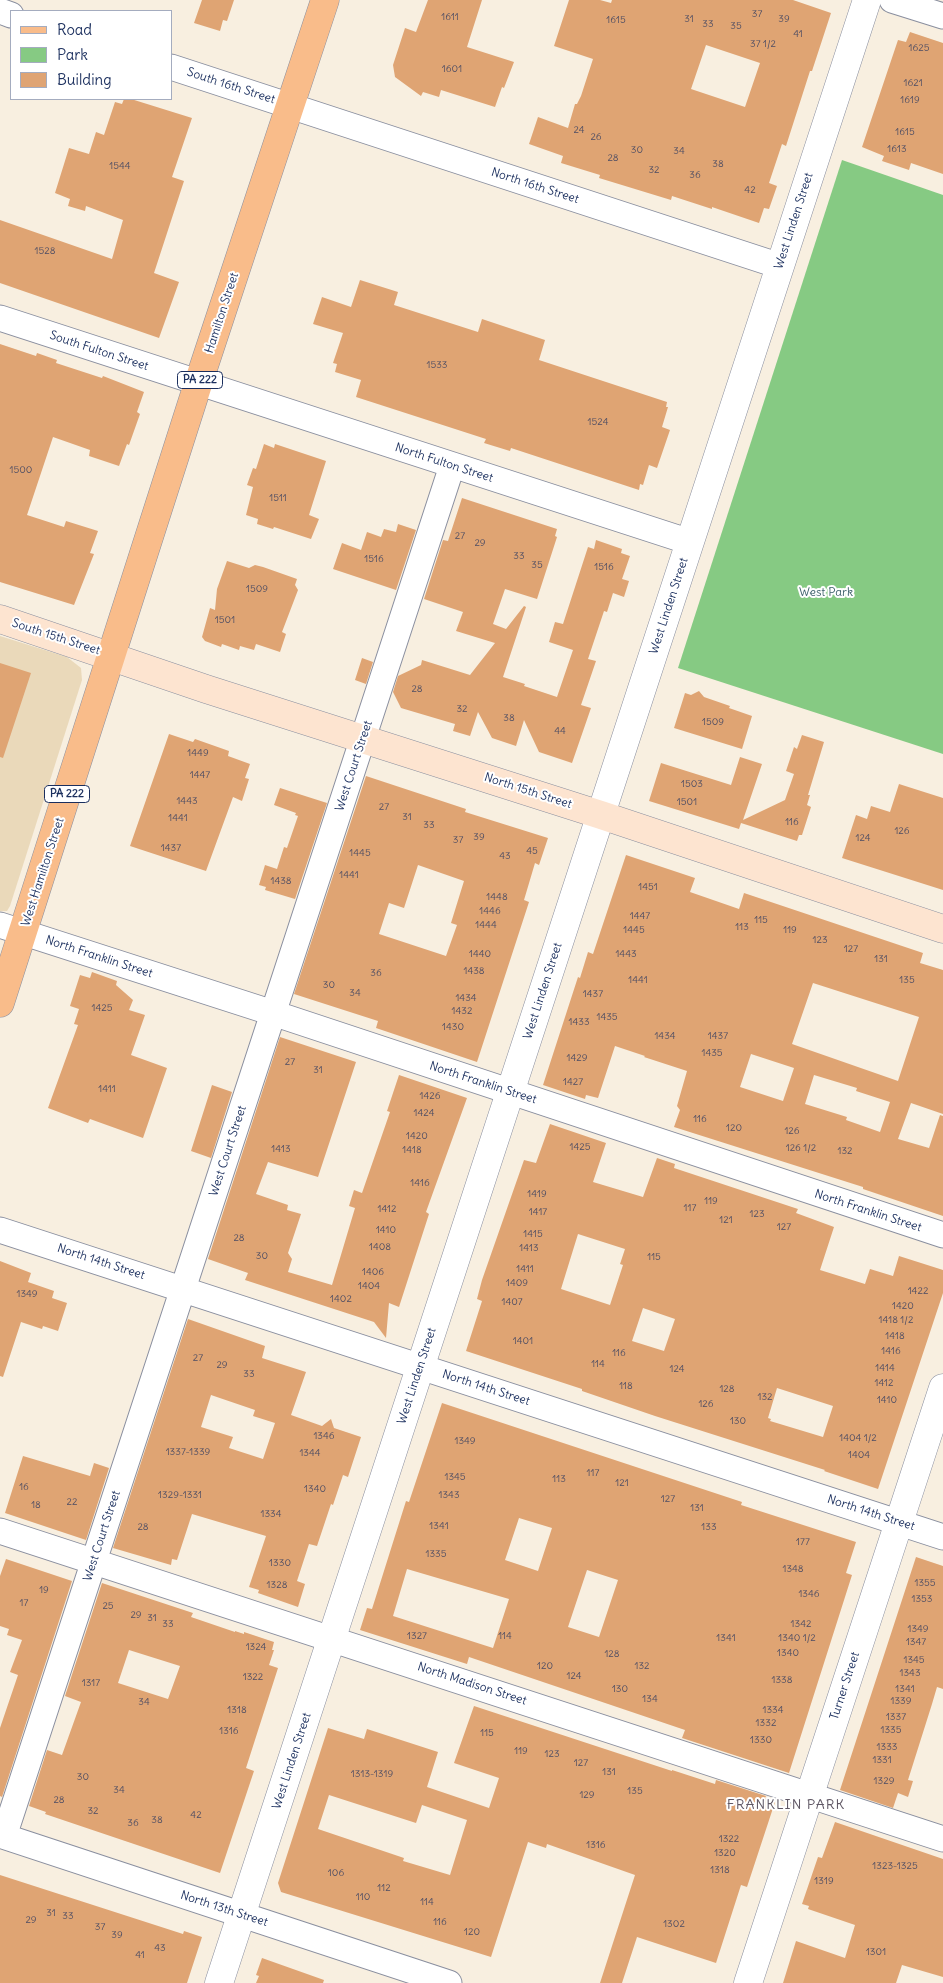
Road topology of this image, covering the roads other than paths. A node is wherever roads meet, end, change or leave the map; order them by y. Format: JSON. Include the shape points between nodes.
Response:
{"nodes":[{"id":1,"x":325,"y":0,"type":"edge"},
{"id":2,"x":867,"y":0,"type":"edge"},
{"id":3,"x":892,"y":0,"type":"edge"},
{"id":4,"x":943,"y":16,"type":"edge"},
{"id":5,"x":172,"y":67,"type":"edge"},
{"id":6,"x":290,"y":106,"type":"junction"},
{"id":7,"x":780,"y":266,"type":"junction"},
{"id":8,"x":0,"y":318,"type":"edge"},
{"id":9,"x":198,"y":384,"type":"junction"},
{"id":10,"x":452,"y":466,"type":"junction"},
{"id":11,"x":690,"y":542,"type":"junction"},
{"id":12,"x":0,"y":619,"type":"edge"},
{"id":13,"x":112,"y":656,"type":"junction"},
{"id":14,"x":363,"y":738,"type":"junction"},
{"id":15,"x":600,"y":814,"type":"junction"},
{"id":16,"x":12,"y":929,"type":"edge"},
{"id":17,"x":943,"y":929,"type":"edge"},
{"id":18,"x":0,"y":1003,"type":"edge"},
{"id":19,"x":273,"y":1013,"type":"junction"},
{"id":20,"x":510,"y":1092,"type":"junction"},
{"id":21,"x":0,"y":1230,"type":"edge"},
{"id":22,"x":943,"y":1236,"type":"edge"},
{"id":23,"x":183,"y":1289,"type":"junction"},
{"id":24,"x":420,"y":1367,"type":"junction"},
{"id":25,"x":943,"y":1388,"type":"edge"},
{"id":26,"x":899,"y":1523,"type":"junction"},
{"id":27,"x":0,"y":1531,"type":"edge"},
{"id":28,"x":943,"y":1537,"type":"edge"},
{"id":29,"x":93,"y":1561,"type":"junction"},
{"id":30,"x":331,"y":1639,"type":"junction"},
{"id":31,"x":809,"y":1796,"type":"junction"},
{"id":32,"x":2,"y":1836,"type":"edge"},
{"id":33,"x":943,"y":1839,"type":"edge"},
{"id":34,"x":242,"y":1915,"type":"junction"},
{"id":35,"x":219,"y":1983,"type":"edge"},
{"id":36,"x":449,"y":1983,"type":"edge"},
{"id":37,"x":748,"y":1983,"type":"edge"}],
"edges":[{"from":1,"to":6,"type":"main road","name":"Hamilton Street","number":"PA 222"},
{"from":2,"to":7,"type":"street","name":"West Linden Street"},
{"from":3,"to":4,"type":"street"},
{"from":5,"to":6,"type":"street","name":"South 16th Street"},
{"from":6,"to":7,"type":"street","name":"North 16th Street"},
{"from":6,"to":9,"type":"main road","name":"Hamilton Street","number":"PA 222"},
{"from":7,"to":11,"type":"street","name":"West Linden Street"},
{"from":8,"to":9,"type":"street","name":"South Fulton Street"},
{"from":9,"to":10,"type":"street","name":"North Fulton Street"},
{"from":9,"to":13,"type":"main road","name":"Hamilton Street","number":"PA 222"},
{"from":10,"to":11,"type":"street","name":"North Fulton Street"},
{"from":10,"to":14,"type":"street","name":"West Court Street"},
{"from":11,"to":15,"type":"street","name":"West Linden Street"},
{"from":12,"to":13,"type":"main road","name":"South 15th Street"},
{"from":13,"to":14,"type":"main road","name":"North 15th Street"},
{"from":13,"to":16,"type":"main road","name":"West Hamilton Street","number":"PA 222"},
{"from":14,"to":15,"type":"main road","name":"North 15th Street"},
{"from":14,"to":19,"type":"street","name":"West Court Street"},
{"from":15,"to":17,"type":"main road","name":"North 15th Street"},
{"from":15,"to":20,"type":"street","name":"West Linden Street"},
{"from":16,"to":18,"type":"main road","name":"West Hamilton Street","number":"PA 222"},
{"from":16,"to":19,"type":"street","name":"North Franklin Street"},
{"from":19,"to":20,"type":"street","name":"North Franklin Street"},
{"from":19,"to":23,"type":"street","name":"West Court Street"},
{"from":20,"to":22,"type":"street","name":"North Franklin Street"},
{"from":20,"to":24,"type":"street","name":"West Linden Street"},
{"from":21,"to":23,"type":"street","name":"North 14th Street"},
{"from":23,"to":24,"type":"street","name":"North 14th Street"},
{"from":23,"to":29,"type":"street","name":"West Court Street"},
{"from":24,"to":26,"type":"street","name":"North 14th Street"},
{"from":24,"to":30,"type":"street","name":"West Linden Street"},
{"from":25,"to":26,"type":"street","name":"Turner Street"},
{"from":26,"to":28,"type":"street","name":"North 14th Street"},
{"from":26,"to":31,"type":"street","name":"Turner Street"},
{"from":27,"to":29,"type":"street","name":"North Madison Street"},
{"from":29,"to":30,"type":"street","name":"North Madison Street"},
{"from":29,"to":32,"type":"street","name":"West Court Street"},
{"from":30,"to":31,"type":"street","name":"North Madison Street"},
{"from":30,"to":34,"type":"street","name":"West Linden Street"},
{"from":31,"to":33,"type":"street","name":"North Madison Street"},
{"from":31,"to":37,"type":"street","name":"Turner Street"},
{"from":32,"to":34,"type":"street","name":"North 13th Street"},
{"from":34,"to":35,"type":"street","name":"West Linden Street"},
{"from":34,"to":36,"type":"street","name":"North 13th Street"}]}
